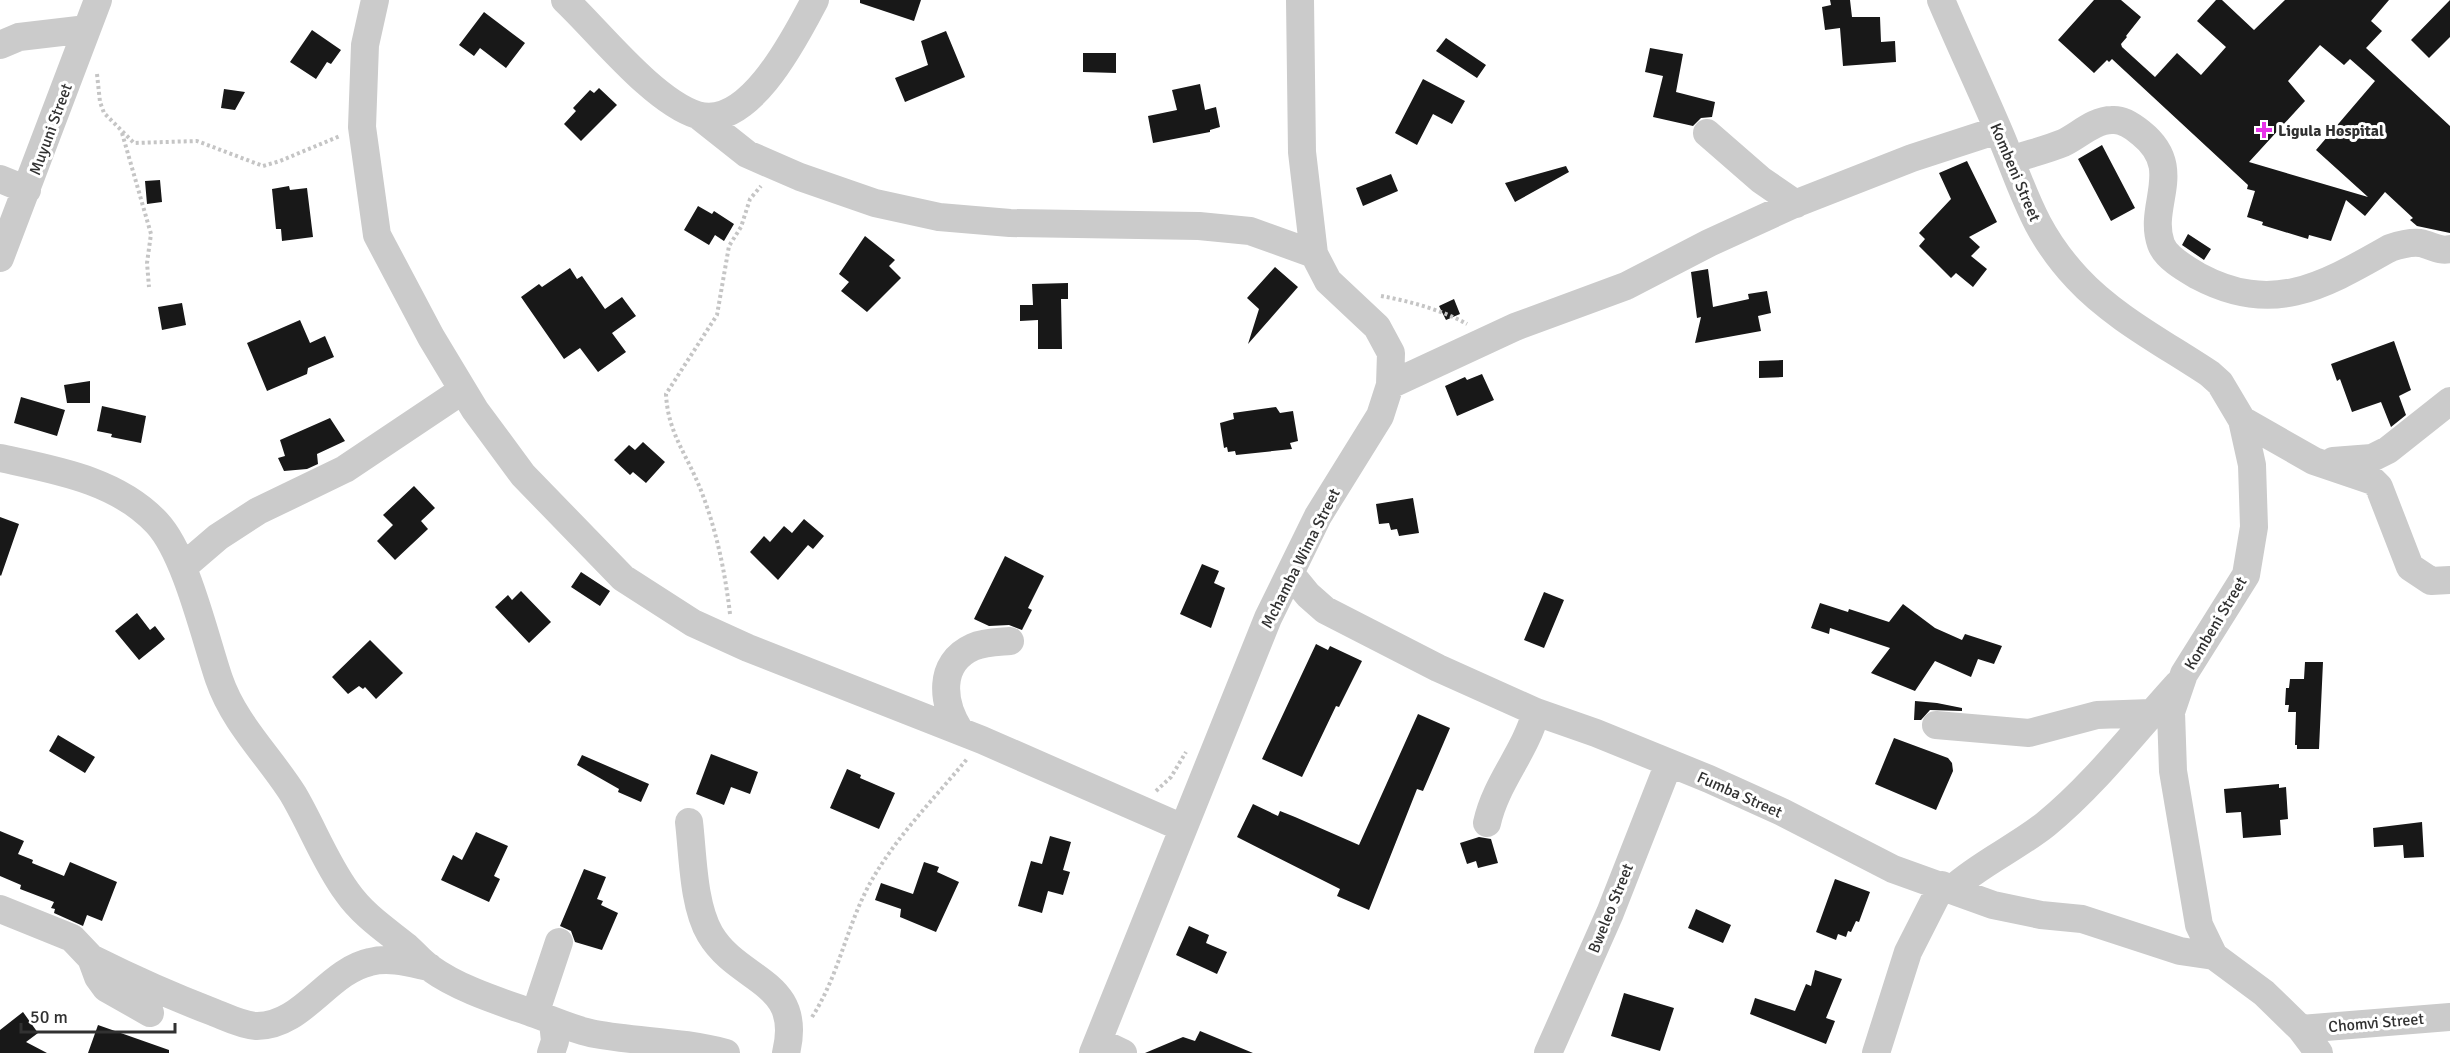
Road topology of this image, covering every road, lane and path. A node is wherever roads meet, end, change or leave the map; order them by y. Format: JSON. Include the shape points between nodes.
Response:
{"nodes":[{"id":1,"x":98,"y":0,"type":"edge"},
{"id":2,"x":375,"y":0,"type":"edge"},
{"id":3,"x":565,"y":0,"type":"edge"},
{"id":4,"x":814,"y":0,"type":"edge"},
{"id":5,"x":1300,"y":0,"type":"edge"},
{"id":6,"x":1941,"y":0,"type":"edge"},
{"id":7,"x":83,"y":40,"type":"junction"},
{"id":8,"x":0,"y":45,"type":"edge"},
{"id":9,"x":699,"y":116,"type":"junction"},
{"id":10,"x":362,"y":127,"type":"junction"},
{"id":11,"x":1998,"y":130,"type":"junction"},
{"id":12,"x":122,"y":132,"type":"junction"},
{"id":13,"x":1707,"y":134,"type":"dead end"},
{"id":14,"x":2011,"y":160,"type":"junction"},
{"id":15,"x":777,"y":167,"type":"junction"},
{"id":16,"x":0,"y":179,"type":"edge"},
{"id":17,"x":27,"y":190,"type":"junction"},
{"id":18,"x":1796,"y":204,"type":"junction"},
{"id":19,"x":2450,"y":249,"type":"edge"},
{"id":20,"x":1314,"y":254,"type":"junction"},
{"id":21,"x":0,"y":258,"type":"edge"},
{"id":22,"x":149,"y":287,"type":"dead end"},
{"id":23,"x":1340,"y":293,"type":"junction"},
{"id":24,"x":1492,"y":337,"type":"junction"},
{"id":25,"x":1390,"y":385,"type":"junction"},
{"id":26,"x":463,"y":390,"type":"junction"},
{"id":27,"x":2450,"y":402,"type":"edge"},
{"id":28,"x":2242,"y":420,"type":"junction"},
{"id":29,"x":0,"y":458,"type":"edge"},
{"id":30,"x":2314,"y":461,"type":"junction"},
{"id":31,"x":183,"y":567,"type":"junction"},
{"id":32,"x":1290,"y":573,"type":"junction"},
{"id":33,"x":2450,"y":580,"type":"edge"},
{"id":34,"x":733,"y":641,"type":"junction"},
{"id":35,"x":1010,"y":641,"type":"dead end"},
{"id":36,"x":2183,"y":679,"type":"junction"},
{"id":37,"x":1536,"y":712,"type":"junction"},
{"id":38,"x":2151,"y":713,"type":"junction"},
{"id":39,"x":1936,"y":725,"type":"dead end"},
{"id":40,"x":971,"y":735,"type":"junction"},
{"id":41,"x":1187,"y":751,"type":"dead end"},
{"id":42,"x":1669,"y":763,"type":"junction"},
{"id":43,"x":1130,"y":805,"type":"junction"},
{"id":44,"x":689,"y":822,"type":"dead end"},
{"id":45,"x":1487,"y":823,"type":"dead end"},
{"id":46,"x":1183,"y":828,"type":"junction"},
{"id":47,"x":1947,"y":887,"type":"junction"},
{"id":48,"x":0,"y":909,"type":"edge"},
{"id":49,"x":366,"y":915,"type":"junction"},
{"id":50,"x":559,"y":942,"type":"dead end"},
{"id":51,"x":2214,"y":956,"type":"junction"},
{"id":52,"x":92,"y":958,"type":"junction"},
{"id":53,"x":429,"y":967,"type":"junction"},
{"id":54,"x":354,"y":968,"type":"junction"},
{"id":55,"x":150,"y":1013,"type":"dead end"},
{"id":56,"x":2450,"y":1017,"type":"edge"},
{"id":57,"x":811,"y":1018,"type":"dead end"},
{"id":58,"x":2301,"y":1029,"type":"junction"},
{"id":59,"x":553,"y":1031,"type":"edge"},
{"id":60,"x":1105,"y":1049,"type":"edge"},
{"id":61,"x":726,"y":1053,"type":"edge"},
{"id":62,"x":786,"y":1053,"type":"edge"},
{"id":63,"x":1548,"y":1053,"type":"edge"},
{"id":64,"x":1876,"y":1053,"type":"edge"},
{"id":65,"x":2319,"y":1053,"type":"edge"}],
"edges":[{"from":1,"to":7,"type":"street","name":"Muyuni Street"},
{"from":2,"to":10,"type":"street","via":[[365,45]]},
{"from":3,"to":9,"type":"street","via":[[651,85]]},
{"from":4,"to":9,"type":"street","via":[[777,67],[760,87],[724,113]]},
{"from":5,"to":20,"type":"street","name":"Mchamba Wima Street","via":[[1302,152]]},
{"from":6,"to":11,"type":"street","name":"Kombeni Street"},
{"from":7,"to":8,"type":"street","via":[[19,38]]},
{"from":7,"to":12,"type":"path","via":[[98,78],[104,113]]},
{"from":7,"to":17,"type":"street","name":"Muyuni Street"},
{"from":9,"to":15,"type":"street","via":[[747,154]]},
{"from":10,"to":12,"type":"path","via":[[263,166],[197,141],[134,143]]},
{"from":10,"to":26,"type":"street","via":[[376,235]]},
{"from":11,"to":14,"type":"street","name":"Kombeni Street"},
{"from":11,"to":18,"type":"street","via":[[1912,158]]},
{"from":12,"to":22,"type":"path","via":[[151,234]]},
{"from":13,"to":18,"type":"street"},
{"from":14,"to":19,"type":"street","via":[[2062,143],[2100,123],[2125,123],[2152,143],[2159,156],[2164,177],[2158,227],[2166,253],[2207,281],[2251,296],[2277,296],[2329,282],[2400,245],[2418,243]]},
{"from":14,"to":28,"type":"street","name":"Kombeni Street","via":[[2030,213],[2053,250],[2079,280],[2112,309],[2210,374],[2220,383]]},
{"from":15,"to":20,"type":"street","via":[[875,203],[939,217],[1010,223],[1199,225],[1250,231]]},
{"from":15,"to":34,"type":"path","via":[[750,199],[741,227],[729,246],[717,315],[666,394],[674,438],[689,462],[717,537]]},
{"from":16,"to":17,"type":"street"},
{"from":17,"to":21,"type":"street","name":"Muyuni Street"},
{"from":18,"to":24,"type":"street","via":[[1626,286]]},
{"from":20,"to":23,"type":"street","name":"Mchamba Wima Street"},
{"from":23,"to":24,"type":"path","via":[[1399,299],[1454,317]]},
{"from":23,"to":25,"type":"street","name":"Mchamba Wima Street","via":[[1377,327],[1391,353]]},
{"from":24,"to":25,"type":"street"},
{"from":25,"to":32,"type":"street","name":"Mchamba Wima Street","via":[[1380,416],[1318,516]]},
{"from":26,"to":31,"type":"street","via":[[345,469],[258,511],[218,537]]},
{"from":26,"to":34,"type":"street","via":[[523,475],[623,578],[693,623]]},
{"from":27,"to":30,"type":"street","via":[[2372,458]]},
{"from":28,"to":30,"type":"street"},
{"from":28,"to":36,"type":"street","name":"Kombeni Street","via":[[2255,498],[2252,553],[2246,574]]},
{"from":29,"to":31,"type":"street","via":[[75,475],[138,505],[159,525]]},
{"from":30,"to":33,"type":"street","via":[[2373,481],[2379,487],[2410,567],[2431,581]]},
{"from":31,"to":49,"type":"street","via":[[212,648],[219,680],[236,713],[293,794],[347,892]]},
{"from":32,"to":37,"type":"street","name":"Fumba Street","via":[[1325,610],[1438,668]]},
{"from":32,"to":46,"type":"street","name":"Mchamba Wima Street","via":[[1259,639]]},
{"from":34,"to":40,"type":"street"},
{"from":35,"to":40,"type":"street","via":[[973,647],[948,670],[946,703]]},
{"from":36,"to":38,"type":"street"},
{"from":36,"to":51,"type":"street","name":"Kombeni Street","via":[[2171,712],[2173,771],[2199,925]]},
{"from":37,"to":42,"type":"street","name":"Fumba Street"},
{"from":37,"to":45,"type":"street","via":[[1526,743],[1497,789]]},
{"from":38,"to":39,"type":"street","via":[[2097,716],[2029,733]]},
{"from":38,"to":47,"type":"street","via":[[2047,823],[2012,849]]},
{"from":40,"to":43,"type":"street"},
{"from":40,"to":57,"type":"path","via":[[869,886],[845,939],[832,982]]},
{"from":41,"to":43,"type":"path","via":[[1159,789],[1139,796]]},
{"from":42,"to":47,"type":"street","name":"Fumba Street","via":[[1782,812],[1893,869]]},
{"from":42,"to":63,"type":"street","name":"Bweleo Street","via":[[1610,914]]},
{"from":43,"to":46,"type":"street"},
{"from":44,"to":62,"type":"street","via":[[702,918],[723,951],[773,990],[785,1005]]},
{"from":46,"to":60,"type":"street","name":"Mchamba Wima Street"},
{"from":47,"to":51,"type":"street","name":"Fumba Street","via":[[1993,905],[2082,919],[2180,951]]},
{"from":47,"to":64,"type":"street","via":[[1908,952]]},
{"from":48,"to":52,"type":"street","via":[[72,938]]},
{"from":49,"to":53,"type":"street"},
{"from":49,"to":54,"type":"street","via":[[366,933]]},
{"from":50,"to":59,"type":"street"},
{"from":51,"to":58,"type":"street","name":"Kombeni Street","via":[[2264,993]]},
{"from":52,"to":54,"type":"street","via":[[181,1000],[256,1026],[290,1014]]},
{"from":52,"to":55,"type":"street","via":[[106,988]]},
{"from":53,"to":54,"type":"street","via":[[381,960]]},
{"from":53,"to":59,"type":"street"},
{"from":56,"to":58,"type":"street","name":"Chomvi Street"},
{"from":58,"to":65,"type":"street","name":"Kombeni Street"},
{"from":59,"to":61,"type":"street","via":[[684,1043]]}]}
